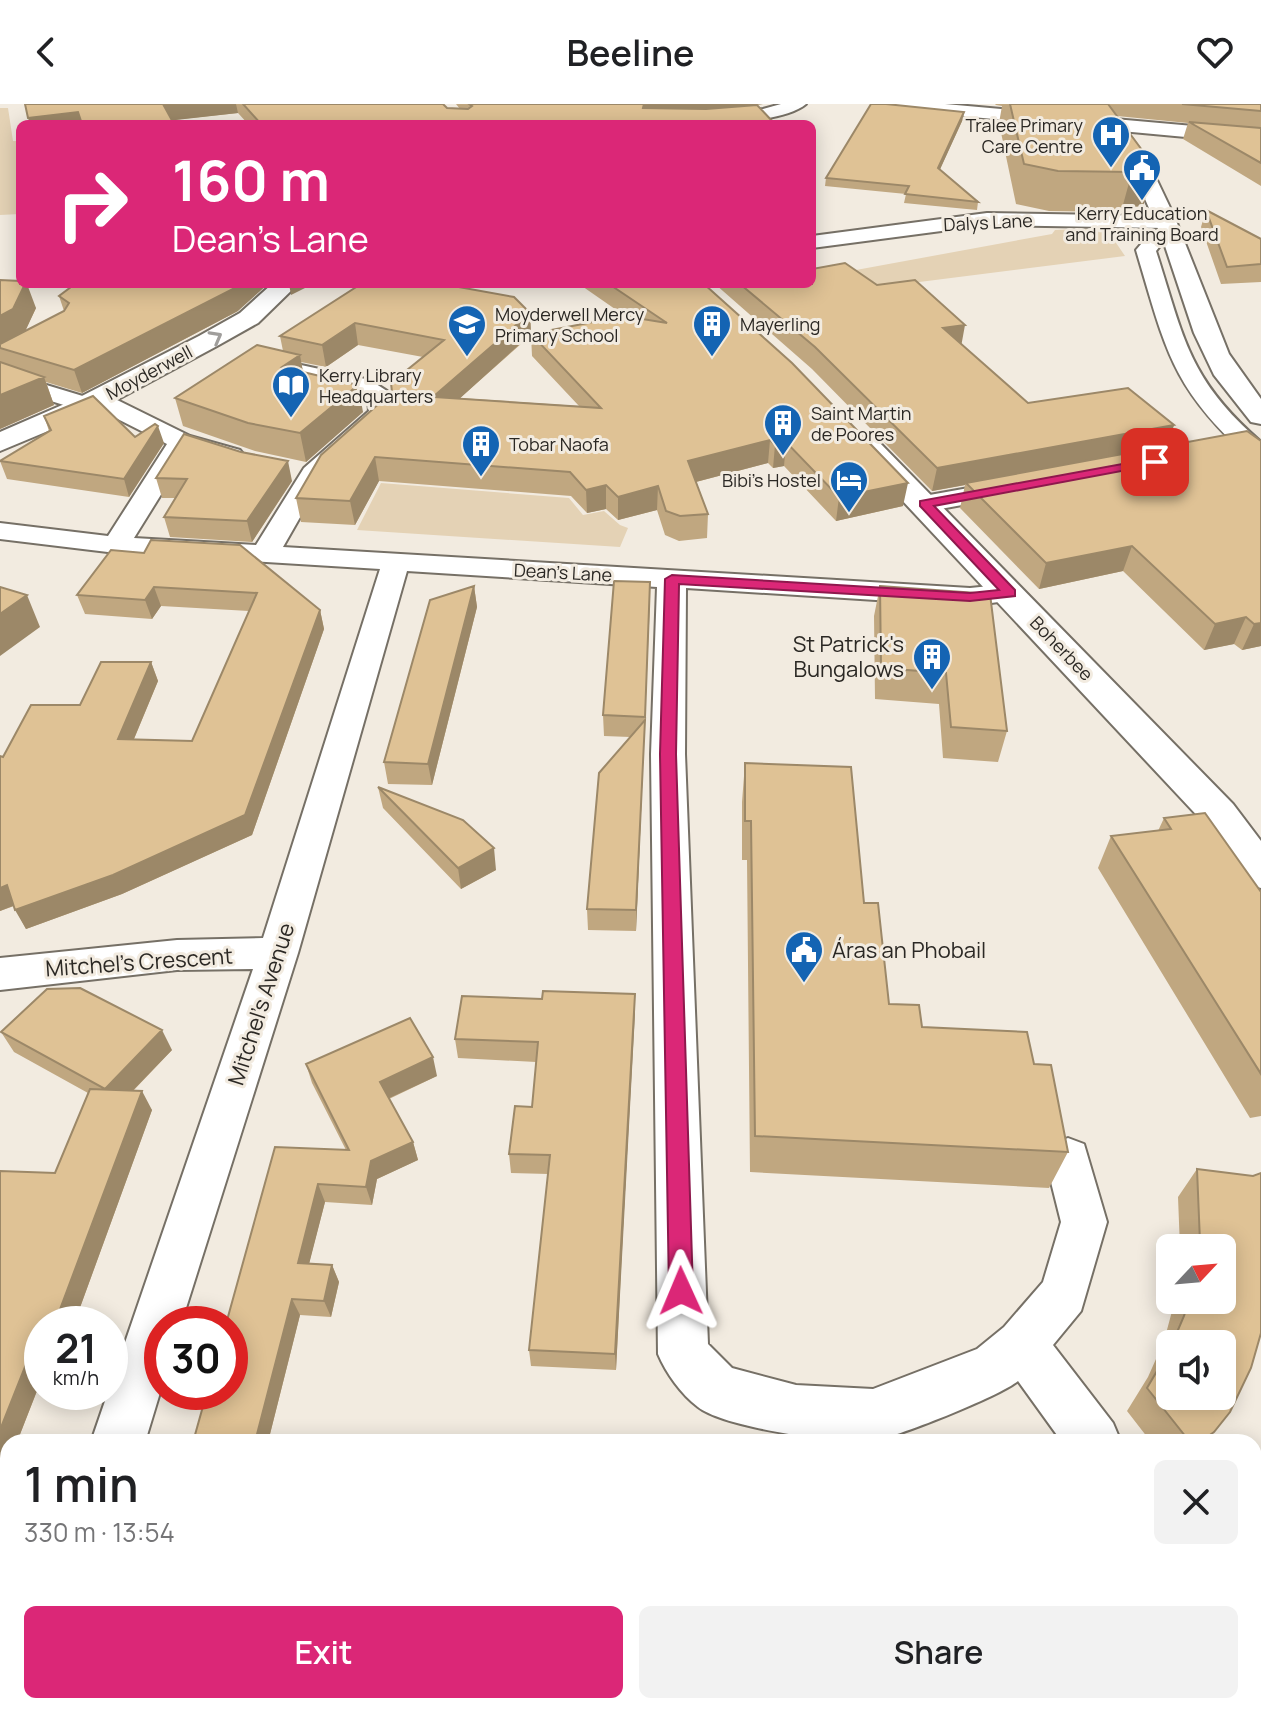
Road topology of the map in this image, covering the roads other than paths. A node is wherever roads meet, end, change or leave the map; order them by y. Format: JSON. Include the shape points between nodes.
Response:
{"nodes":[{"id":1,"x":798,"y":104,"type":"edge"},
{"id":2,"x":886,"y":104,"type":"edge"},
{"id":3,"x":1089,"y":104,"type":"edge"},
{"id":4,"x":1045,"y":119,"type":"junction"},
{"id":5,"x":697,"y":120,"type":"edge"},
{"id":6,"x":1121,"y":126,"type":"junction"},
{"id":7,"x":1261,"y":138,"type":"edge"},
{"id":8,"x":1170,"y":231,"type":"junction"},
{"id":9,"x":816,"y":241,"type":"edge"},
{"id":10,"x":282,"y":288,"type":"edge"},
{"id":11,"x":274,"y":366,"type":"edge"},
{"id":12,"x":0,"y":378,"type":"edge"},
{"id":13,"x":92,"y":402,"type":"junction"},
{"id":14,"x":1261,"y":416,"type":"edge"},
{"id":15,"x":850,"y":430,"type":"edge"},
{"id":16,"x":3,"y":438,"type":"edge"},
{"id":17,"x":181,"y":441,"type":"junction"},
{"id":18,"x":1220,"y":448,"type":"edge"},
{"id":19,"x":1254,"y":449,"type":"edge"},
{"id":20,"x":254,"y":462,"type":"edge"},
{"id":21,"x":284,"y":470,"type":"edge"},
{"id":22,"x":313,"y":473,"type":"junction"},
{"id":23,"x":1045,"y":483,"type":"edge"},
{"id":24,"x":924,"y":504,"type":"junction"},
{"id":25,"x":0,"y":531,"type":"edge"},
{"id":26,"x":116,"y":545,"type":"junction"},
{"id":27,"x":264,"y":555,"type":"junction"},
{"id":28,"x":396,"y":562,"type":"junction"},
{"id":29,"x":672,"y":579,"type":"junction"},
{"id":30,"x":1010,"y":593,"type":"junction"},
{"id":31,"x":1261,"y":873,"type":"edge"},
{"id":32,"x":278,"y":953,"type":"junction"},
{"id":33,"x":0,"y":974,"type":"edge"},
{"id":34,"x":1068,"y":1158,"type":"edge"},
{"id":35,"x":1022,"y":1345,"type":"junction"},
{"id":36,"x":121,"y":1434,"type":"edge"},
{"id":37,"x":1088,"y":1434,"type":"edge"}],
"edges":[{"from":1,"to":5,"type":"street","via":[[764,114]]},
{"from":2,"to":4,"type":"main road"},
{"from":3,"to":4,"type":"main road"},
{"from":3,"to":6,"type":"main road"},
{"from":4,"to":6,"type":"main road"},
{"from":6,"to":7,"type":"main road"},
{"from":6,"to":8,"type":"main road","via":[[1117,140],[1135,155]]},
{"from":8,"to":9,"type":"street","name":"Dalys Lane","via":[[987,219]]},
{"from":8,"to":14,"type":"main road","via":[[1220,367]]},
{"from":8,"to":19,"type":"street","via":[[1146,250],[1178,352],[1193,383]]},
{"from":13,"to":10,"type":"main road","name":"Moyderwell","one_way":true,"via":[[249,318]]},
{"from":11,"to":22,"type":"street","via":[[362,385],[379,396],[381,413]]},
{"from":12,"to":13,"type":"street"},
{"from":13,"to":16,"type":"main road","name":"Moyderwell"},
{"from":13,"to":17,"type":"street"},
{"from":15,"to":24,"type":"main road","name":"Boherbee"},
{"from":17,"to":20,"type":"street"},
{"from":17,"to":26,"type":"street"},
{"from":18,"to":19,"type":"street"},
{"from":21,"to":22,"type":"street"},
{"from":22,"to":27,"type":"street"},
{"from":23,"to":24,"type":"street"},
{"from":24,"to":30,"type":"main road","name":"Boherbee"},
{"from":25,"to":26,"type":"street","name":"Dean's Lane"},
{"from":26,"to":27,"type":"street","name":"Dean's Lane"},
{"from":27,"to":28,"type":"street","name":"Dean's Lane"},
{"from":28,"to":29,"type":"street","name":"Dean's Lane"},
{"from":28,"to":32,"type":"street","name":"Mitchel's Avenue"},
{"from":29,"to":30,"type":"street","name":"Dean's Lane","via":[[970,597]]},
{"from":29,"to":35,"type":"street","via":[[668,754],[683,1354],[717,1390],[796,1411],[873,1415],[969,1380]]},
{"from":30,"to":31,"type":"main road","name":"Boherbee","via":[[1219,814]]},
{"from":32,"to":33,"type":"street","name":"Mitchel's Crescent","via":[[177,955]]},
{"from":32,"to":36,"type":"street","name":"Mitchel's Avenue"},
{"from":34,"to":35,"type":"street","via":[[1084,1222],[1064,1294]]},
{"from":35,"to":37,"type":"street"}]}
